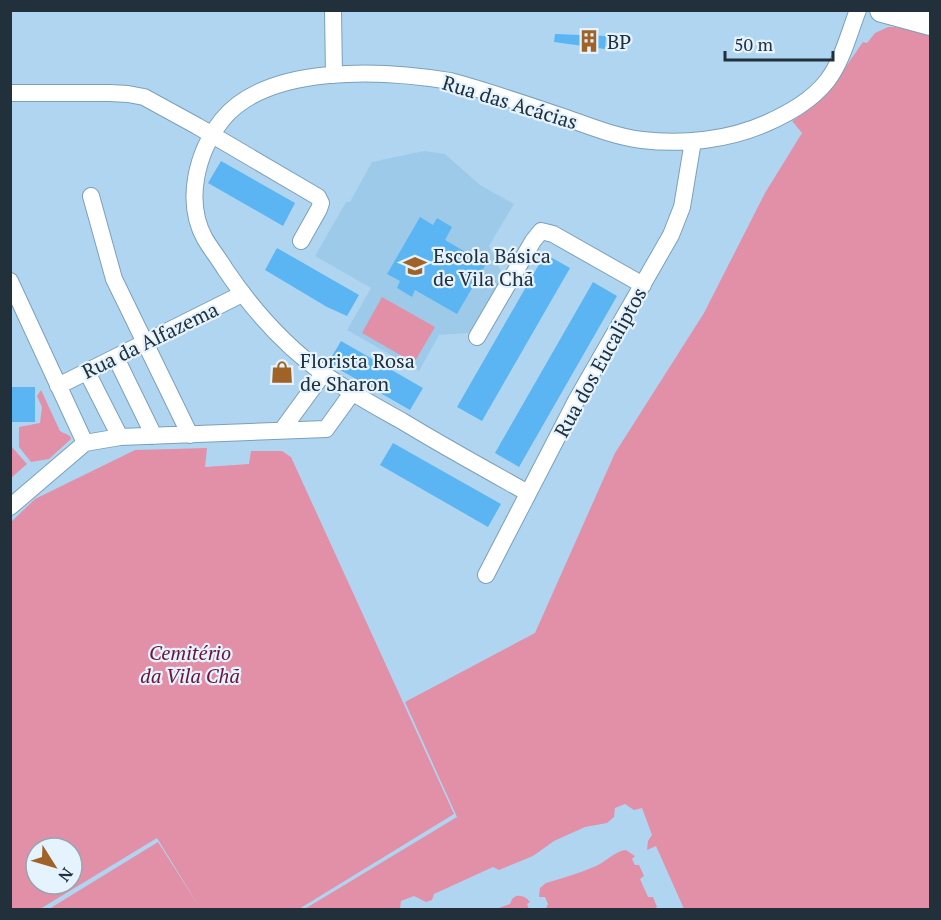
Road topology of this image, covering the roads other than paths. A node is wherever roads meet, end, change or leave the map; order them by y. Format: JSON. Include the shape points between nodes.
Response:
{"nodes":[{"id":1,"x":333,"y":10,"type":"edge"},
{"id":2,"x":858,"y":10,"type":"edge"},
{"id":3,"x":882,"y":10,"type":"edge"},
{"id":4,"x":930,"y":23,"type":"edge"},
{"id":5,"x":334,"y":75,"type":"junction"},
{"id":6,"x":10,"y":93,"type":"edge"},
{"id":7,"x":212,"y":134,"type":"junction"},
{"id":8,"x":693,"y":141,"type":"junction"},
{"id":9,"x":91,"y":196,"type":"dead end"},
{"id":10,"x":301,"y":241,"type":"dead end"},
{"id":11,"x":10,"y":281,"type":"edge"},
{"id":12,"x":643,"y":285,"type":"junction"},
{"id":13,"x":243,"y":294,"type":"junction"},
{"id":14,"x":477,"y":337,"type":"dead end"},
{"id":15,"x":145,"y":344,"type":"junction"},
{"id":16,"x":116,"y":358,"type":"junction"},
{"id":17,"x":87,"y":372,"type":"junction"},
{"id":18,"x":323,"y":374,"type":"junction"},
{"id":19,"x":58,"y":386,"type":"junction"},
{"id":20,"x":352,"y":393,"type":"junction"},
{"id":21,"x":282,"y":430,"type":"junction"},
{"id":22,"x":190,"y":435,"type":"junction"},
{"id":23,"x":154,"y":436,"type":"junction"},
{"id":24,"x":120,"y":438,"type":"junction"},
{"id":25,"x":85,"y":443,"type":"junction"},
{"id":26,"x":528,"y":493,"type":"junction"},
{"id":27,"x":10,"y":507,"type":"edge"},
{"id":28,"x":486,"y":575,"type":"dead end"}],
"edges":[{"from":1,"to":5,"type":"street"},
{"from":2,"to":8,"type":"street","name":"Rua das Acácias","via":[[828,80],[802,104],[760,126]]},
{"from":3,"to":4,"type":"main road"},
{"from":5,"to":7,"type":"street","name":"Rua das Acácias","via":[[281,84],[250,96],[233,108]]},
{"from":5,"to":8,"type":"street","name":"Rua das Acácias","via":[[394,74],[450,81],[631,138]]},
{"from":6,"to":7,"type":"street","via":[[144,97]]},
{"from":7,"to":10,"type":"street","via":[[318,197],[319,209]]},
{"from":7,"to":13,"type":"street","name":"Rua das Acácias","via":[[197,170],[197,214],[204,237]]},
{"from":8,"to":12,"type":"street","name":"Rua dos Eucaliptos","via":[[682,207]]},
{"from":9,"to":15,"type":"street","via":[[114,279]]},
{"from":11,"to":19,"type":"street"},
{"from":12,"to":14,"type":"street","via":[[542,231]]},
{"from":12,"to":26,"type":"street","name":"Rua dos Eucaliptos"},
{"from":13,"to":15,"type":"street","name":"Rua da Alfazema"},
{"from":13,"to":18,"type":"street","name":"Rua das Acácias","via":[[265,321]]},
{"from":15,"to":16,"type":"street","name":"Rua da Alfazema"},
{"from":15,"to":22,"type":"street"},
{"from":16,"to":17,"type":"street","name":"Rua da Alfazema"},
{"from":16,"to":23,"type":"street"},
{"from":17,"to":19,"type":"street","name":"Rua da Alfazema"},
{"from":17,"to":24,"type":"street"},
{"from":18,"to":20,"type":"street","name":"Rua das Acácias"},
{"from":18,"to":21,"type":"street"},
{"from":19,"to":25,"type":"street"},
{"from":20,"to":21,"type":"street","via":[[326,429]]},
{"from":20,"to":26,"type":"street","name":"Rua das Acácias"},
{"from":21,"to":22,"type":"street"},
{"from":22,"to":23,"type":"street"},
{"from":23,"to":24,"type":"street"},
{"from":24,"to":25,"type":"street"},
{"from":25,"to":27,"type":"street"},
{"from":26,"to":28,"type":"street","name":"Rua dos Eucaliptos"}]}
